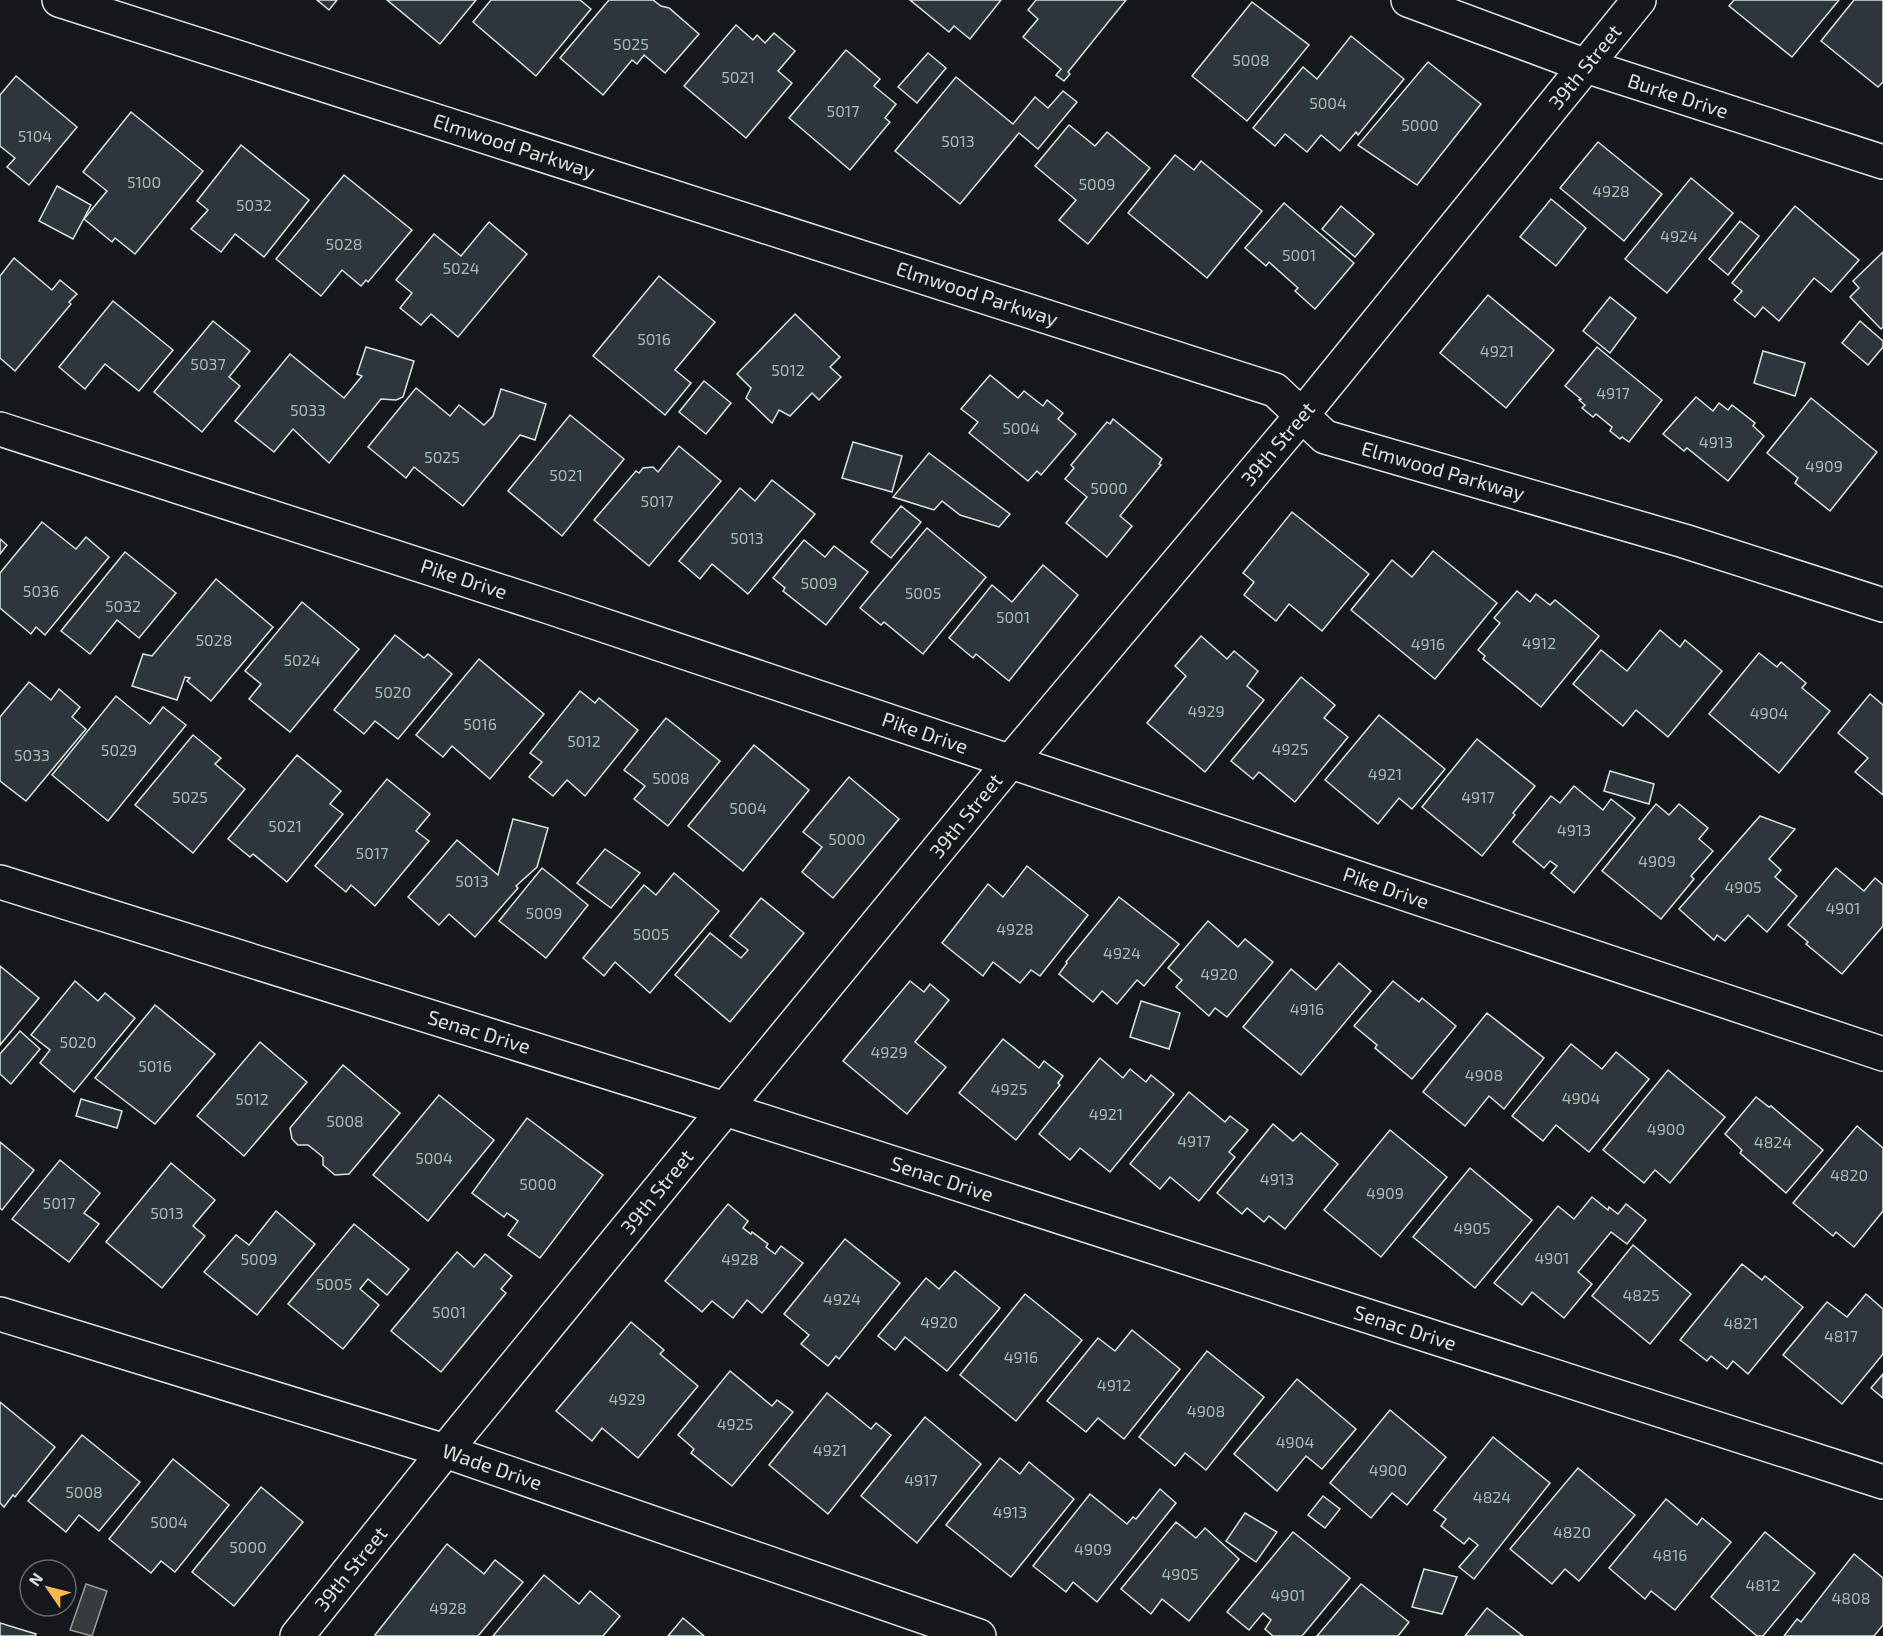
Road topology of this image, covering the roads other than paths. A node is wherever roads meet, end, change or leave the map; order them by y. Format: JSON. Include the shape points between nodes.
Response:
{"nodes":[{"id":1,"x":59,"y":0,"type":"edge"},
{"id":2,"x":1408,"y":0,"type":"edge"},
{"id":3,"x":1639,"y":0,"type":"edge"},
{"id":4,"x":1586,"y":66,"type":"junction"},
{"id":5,"x":1883,"y":162,"type":"edge"},
{"id":6,"x":1302,"y":415,"type":"junction"},
{"id":7,"x":0,"y":429,"type":"edge"},
{"id":8,"x":1883,"y":605,"type":"edge"},
{"id":9,"x":1010,"y":762,"type":"junction"},
{"id":10,"x":0,"y":882,"type":"edge"},
{"id":11,"x":1883,"y":1054,"type":"edge"},
{"id":12,"x":725,"y":1109,"type":"junction"},
{"id":13,"x":0,"y":1314,"type":"edge"},
{"id":14,"x":445,"y":1451,"type":"junction"},
{"id":15,"x":1883,"y":1482,"type":"edge"},
{"id":16,"x":297,"y":1636,"type":"edge"},
{"id":17,"x":979,"y":1636,"type":"edge"}],
"edges":[{"from":1,"to":6,"type":"street","name":"Elmwood Parkway","via":[[1275,390]]},
{"from":2,"to":4,"type":"street","name":"Burke Drive"},
{"from":3,"to":4,"type":"street","name":"39th Street"},
{"from":4,"to":5,"type":"street","name":"Burke Drive"},
{"from":4,"to":6,"type":"street","name":"39th Street"},
{"from":6,"to":8,"type":"street","name":"Elmwood Parkway","via":[[1325,437]]},
{"from":6,"to":9,"type":"street","name":"39th Street"},
{"from":7,"to":9,"type":"street","name":"Pike Drive"},
{"from":9,"to":11,"type":"street","name":"Pike Drive"},
{"from":9,"to":12,"type":"street","name":"39th Street"},
{"from":10,"to":12,"type":"street","name":"Senac Drive"},
{"from":12,"to":14,"type":"street","name":"39th Street"},
{"from":12,"to":15,"type":"street","name":"Senac Drive"},
{"from":13,"to":14,"type":"street","name":"Wade Drive"},
{"from":14,"to":16,"type":"street","name":"39th Street"},
{"from":14,"to":17,"type":"street","name":"Wade Drive"}]}
